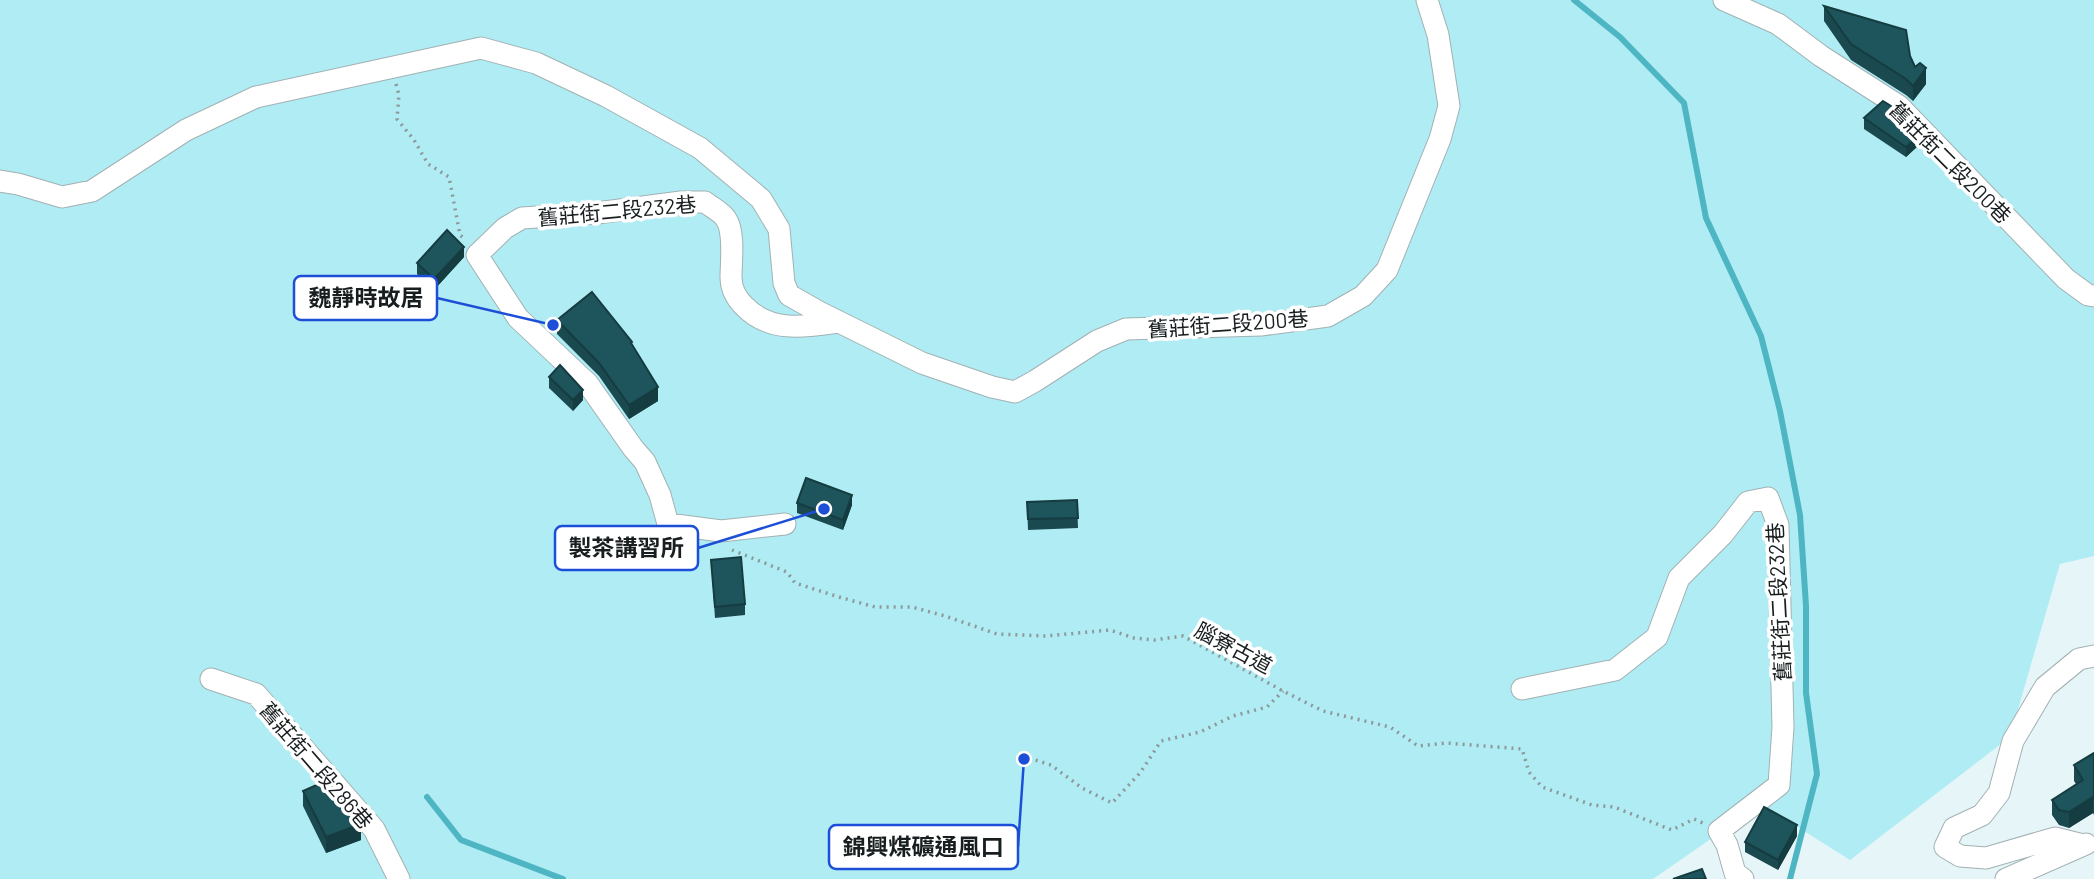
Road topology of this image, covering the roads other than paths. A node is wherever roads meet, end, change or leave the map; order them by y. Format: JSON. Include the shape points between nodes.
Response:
{"nodes":[{"id":1,"x":1427,"y":0,"type":"edge"},
{"id":2,"x":1724,"y":0,"type":"edge"},
{"id":3,"x":0,"y":181,"type":"edge"},
{"id":4,"x":2094,"y":296,"type":"edge"},
{"id":5,"x":841,"y":322,"type":"junction"},
{"id":6,"x":785,"y":524,"type":"dead end"},
{"id":7,"x":2094,"y":656,"type":"edge"},
{"id":8,"x":211,"y":679,"type":"dead end"},
{"id":9,"x":1522,"y":689,"type":"dead end"},
{"id":10,"x":2088,"y":843,"type":"edge"},
{"id":11,"x":399,"y":879,"type":"edge"},
{"id":12,"x":1742,"y":879,"type":"edge"},
{"id":13,"x":2006,"y":879,"type":"edge"}],
"edges":[{"from":1,"to":5,"type":"street","name":"舊莊街二段200巷","via":[[1438,35],[1449,106],[1440,139],[1387,270],[1363,296],[1328,316],[1261,325],[1126,329],[1097,341],[1015,392],[922,363]]},
{"from":2,"to":4,"type":"street","name":"舊莊街二段200巷","via":[[1778,24],[1899,106],[2066,278]]},
{"from":3,"to":5,"type":"street","name":"舊莊街二段200巷","via":[[62,197],[92,191],[187,130],[256,97],[481,48],[536,63],[700,148],[761,199],[779,229],[789,295]]},
{"from":5,"to":6,"type":"street","name":"舊莊街二段232巷","via":[[797,327],[754,316],[737,299],[731,280],[733,251],[726,219],[705,202],[522,218],[477,256],[518,318],[588,384],[645,461],[667,524],[721,531]]},
{"from":7,"to":10,"type":"street","via":[[2079,659],[2045,687],[2013,741],[1999,793],[1982,815],[1954,828],[1945,847],[1960,856],[1986,858],[2055,838]]},
{"from":8,"to":11,"type":"street","name":"舊莊街二段286巷","via":[[256,694],[373,829]]},
{"from":9,"to":12,"type":"street","name":"舊莊街二段232巷","via":[[1615,670],[1657,637],[1679,578],[1748,502],[1768,498],[1778,525],[1783,727],[1779,785],[1719,831],[1734,873]]},
{"from":10,"to":13,"type":"street"}]}
